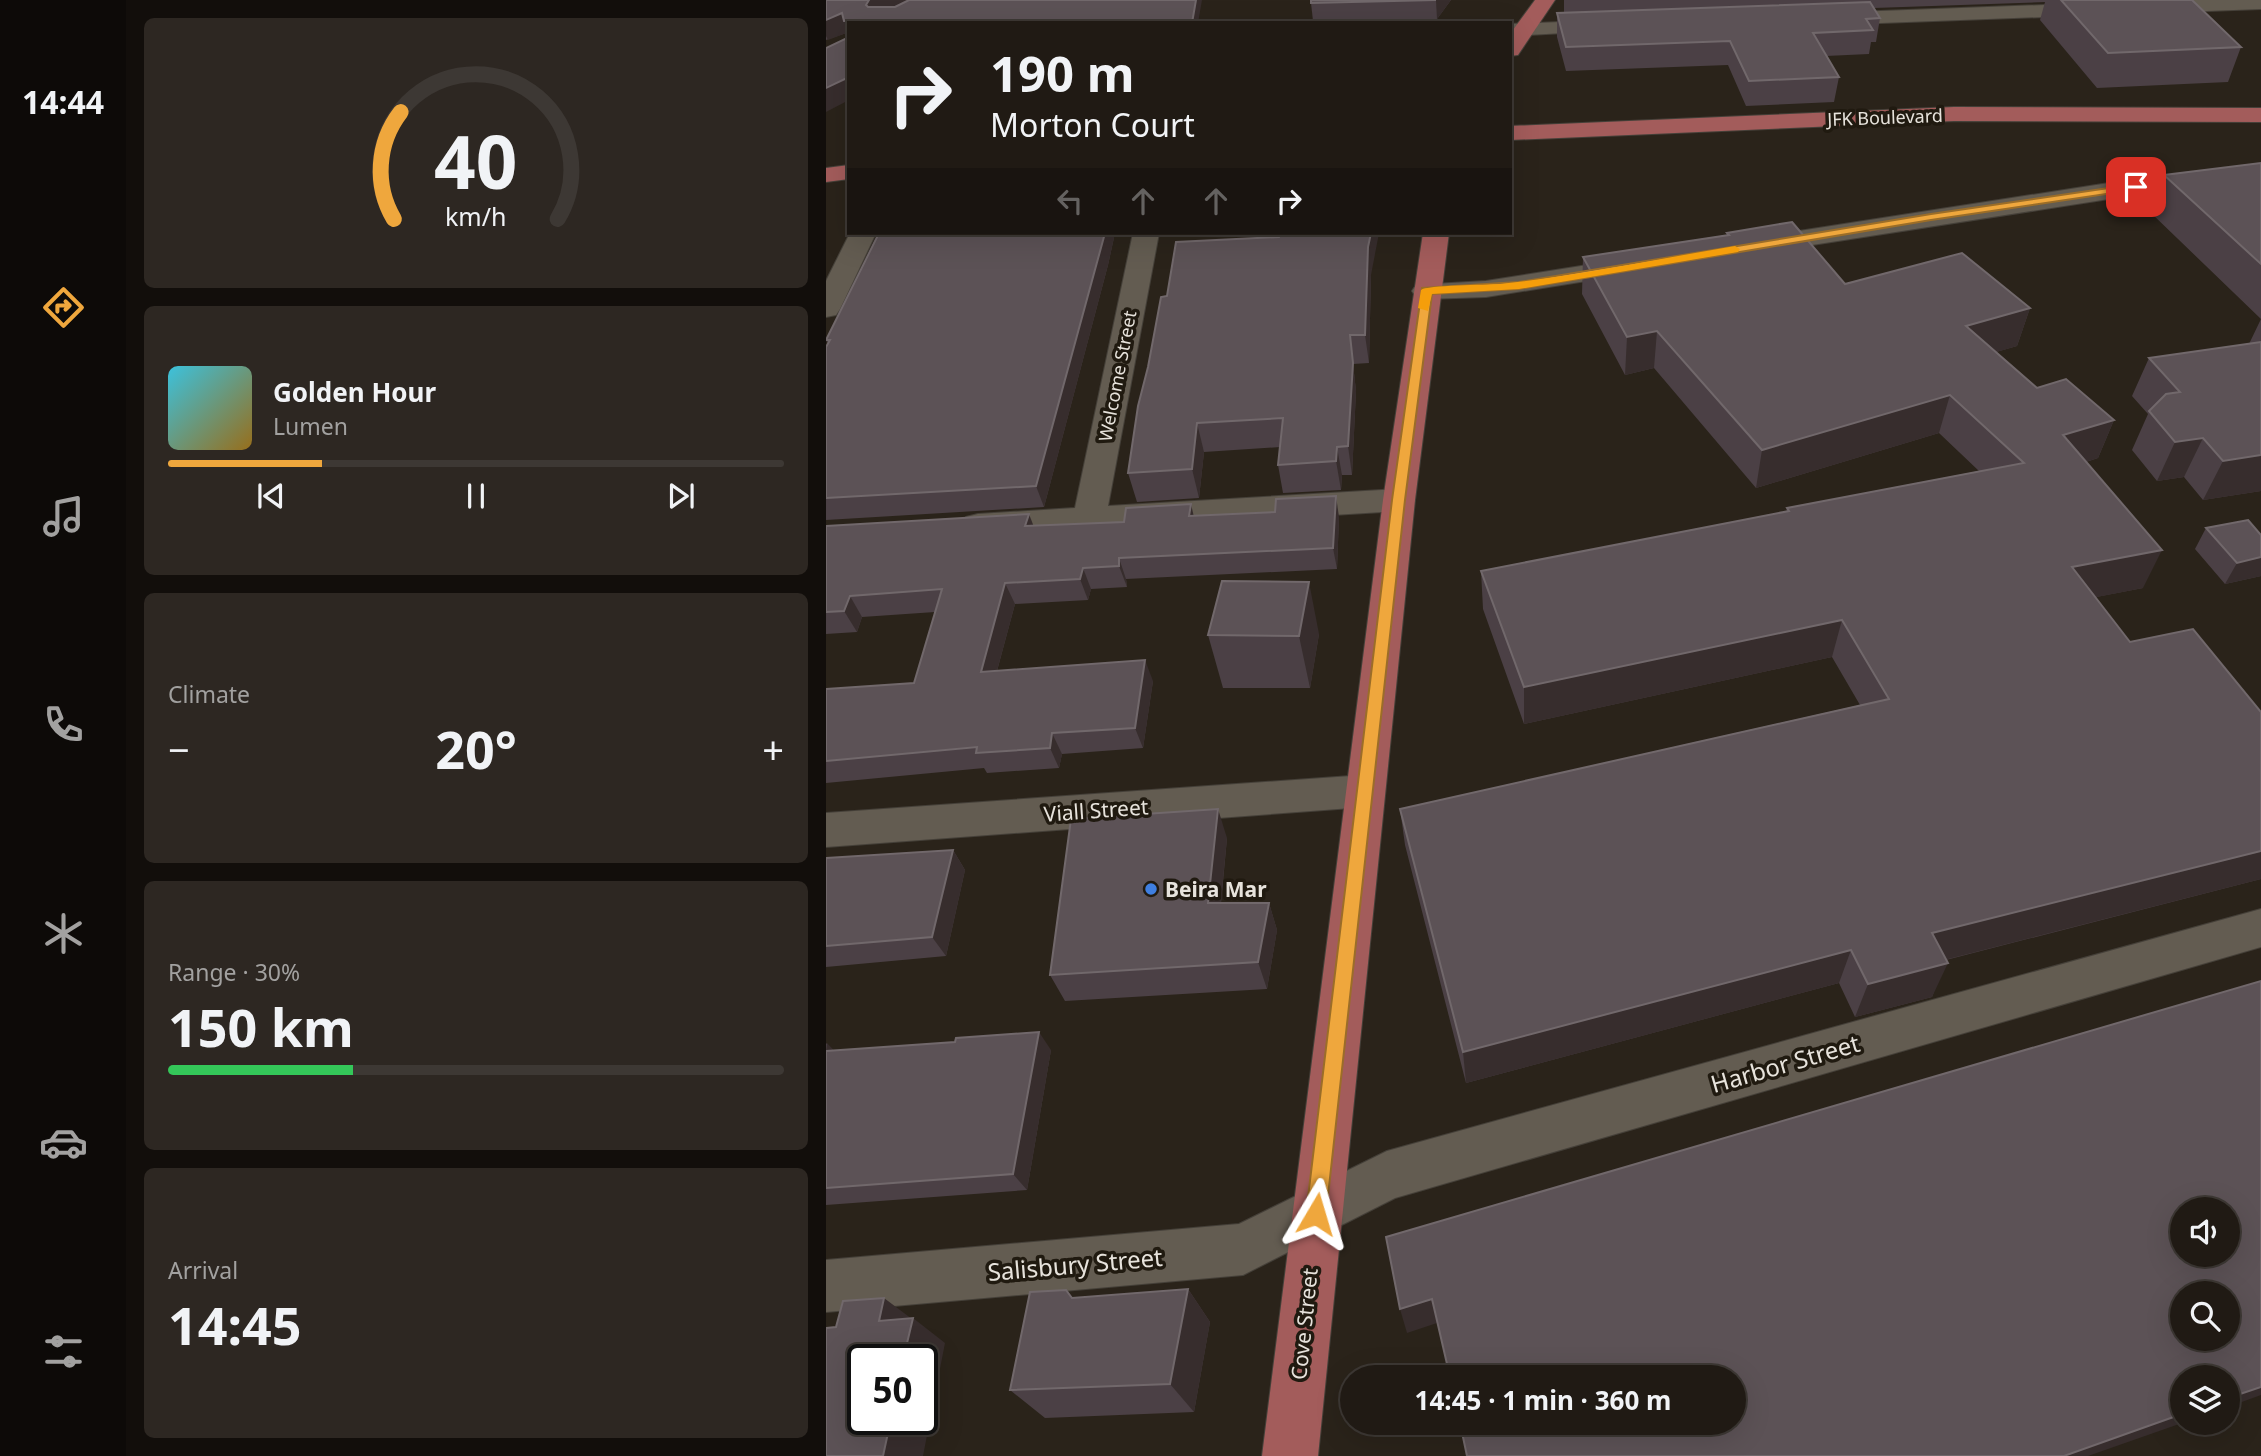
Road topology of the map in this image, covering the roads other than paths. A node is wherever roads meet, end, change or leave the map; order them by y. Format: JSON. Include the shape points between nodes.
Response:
{"nodes":[{"id":1,"x":1545,"y":0,"type":"edge"},
{"id":2,"x":2261,"y":3,"type":"edge"},
{"id":3,"x":2130,"y":4,"type":"edge"},
{"id":4,"x":1803,"y":20,"type":"edge"},
{"id":5,"x":1630,"y":25,"type":"edge"},
{"id":6,"x":1517,"y":29,"type":"edge"},
{"id":7,"x":2261,"y":115,"type":"edge"},
{"id":8,"x":1512,"y":133,"type":"edge"},
{"id":9,"x":1865,"y":141,"type":"dead end"},
{"id":10,"x":1512,"y":154,"type":"edge"},
{"id":11,"x":826,"y":168,"type":"edge"},
{"id":12,"x":847,"y":171,"type":"edge"},
{"id":13,"x":847,"y":171,"type":"edge"},
{"id":14,"x":826,"y":175,"type":"edge"},
{"id":15,"x":2261,"y":176,"type":"edge"},
{"id":16,"x":862,"y":235,"type":"edge"},
{"id":17,"x":1146,"y":235,"type":"edge"},
{"id":18,"x":1436,"y":235,"type":"edge"},
{"id":19,"x":1735,"y":249,"type":"edge"},
{"id":20,"x":1654,"y":263,"type":"edge"},
{"id":21,"x":1426,"y":290,"type":"junction"},
{"id":22,"x":826,"y":309,"type":"edge"},
{"id":23,"x":1399,"y":500,"type":"junction"},
{"id":24,"x":1089,"y":519,"type":"junction"},
{"id":25,"x":950,"y":527,"type":"edge"},
{"id":26,"x":1365,"y":791,"type":"junction"},
{"id":27,"x":826,"y":830,"type":"edge"},
{"id":28,"x":2261,"y":928,"type":"edge"},
{"id":29,"x":1316,"y":1214,"type":"junction"},
{"id":30,"x":826,"y":1286,"type":"edge"},
{"id":31,"x":1290,"y":1456,"type":"edge"}],
"edges":[{"from":1,"to":6,"type":"main road"},
{"from":2,"to":3,"type":"street"},
{"from":3,"to":4,"type":"street"},
{"from":5,"to":6,"type":"street"},
{"from":7,"to":8,"type":"main road","name":"JFK Boulevard","via":[[1954,114]]},
{"from":9,"to":10,"type":"main road","name":"JFK Boulevard"},
{"from":11,"to":12,"type":"main road"},
{"from":13,"to":14,"type":"main road"},
{"from":15,"to":19,"type":"street","via":[[2109,191]]},
{"from":16,"to":22,"type":"street"},
{"from":17,"to":24,"type":"street","name":"Welcome Street"},
{"from":18,"to":21,"type":"main road","name":"Cove Street"},
{"from":20,"to":21,"type":"street","via":[[1519,285]]},
{"from":21,"to":23,"type":"main road","name":"Cove Street"},
{"from":23,"to":24,"type":"street"},
{"from":23,"to":26,"type":"main road","name":"Cove Street"},
{"from":24,"to":25,"type":"street"},
{"from":26,"to":27,"type":"street","name":"Viall Street"},
{"from":26,"to":29,"type":"main road","name":"Cove Street"},
{"from":28,"to":29,"type":"street","name":"Harbor Street","via":[[1387,1176]]},
{"from":29,"to":30,"type":"street","name":"Salisbury Street","via":[[1243,1249]]},
{"from":29,"to":31,"type":"main road","name":"Cove Street"}]}
